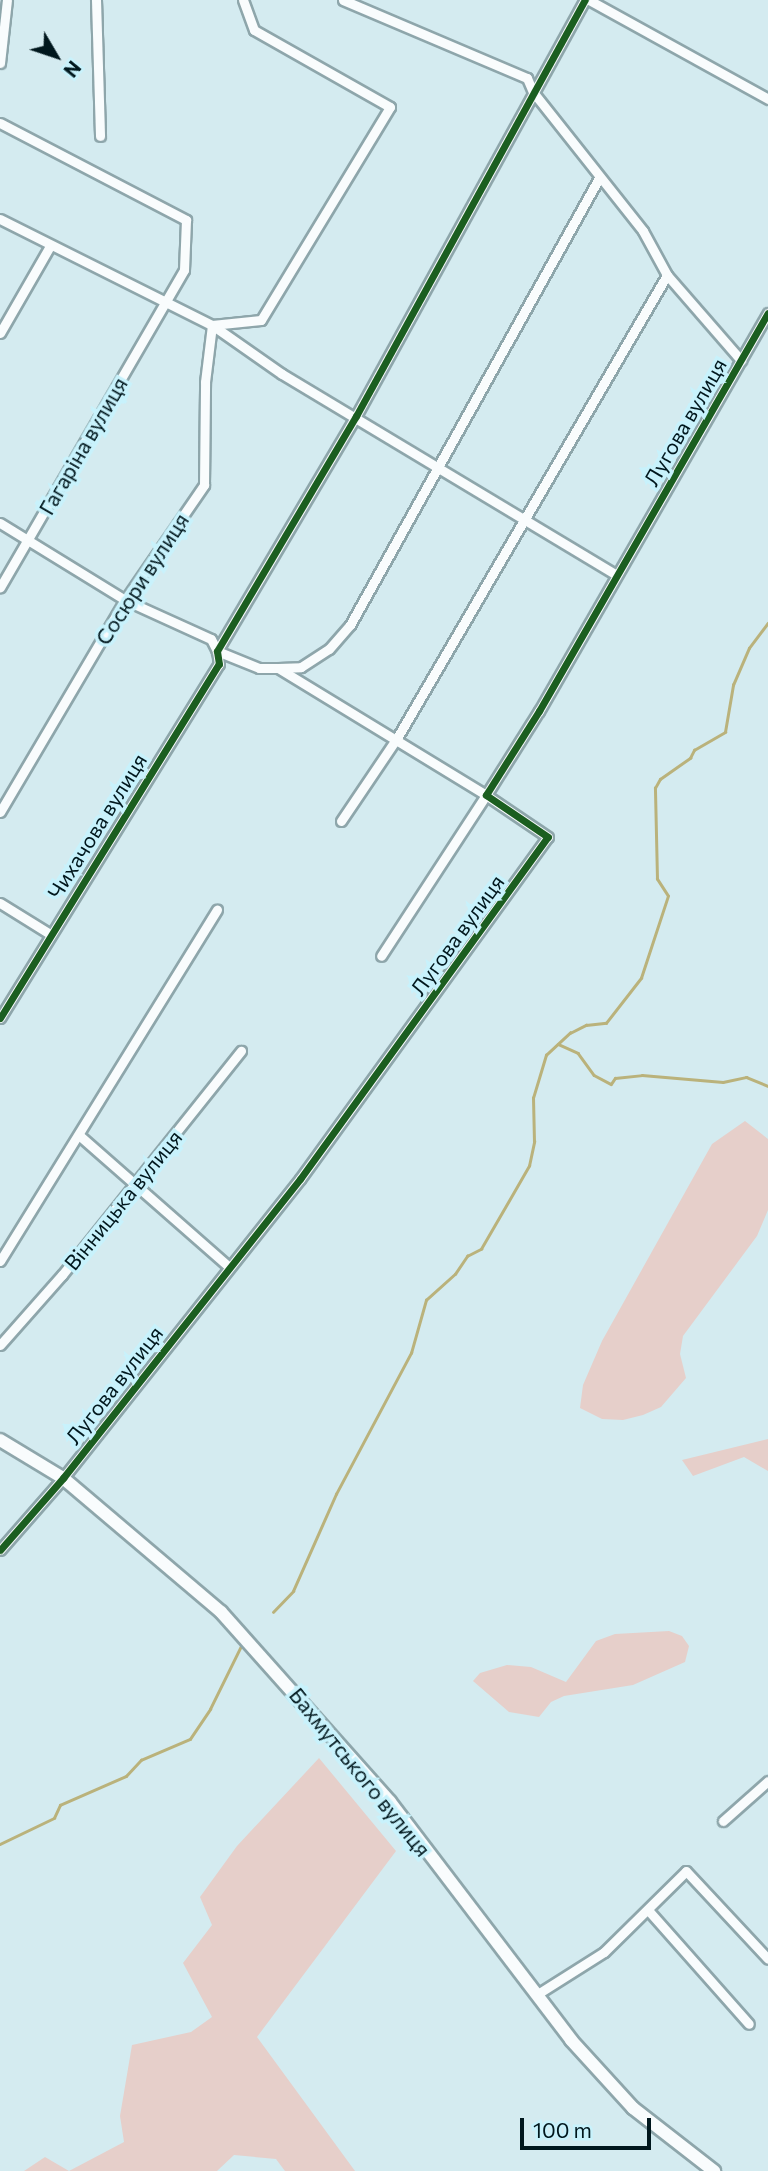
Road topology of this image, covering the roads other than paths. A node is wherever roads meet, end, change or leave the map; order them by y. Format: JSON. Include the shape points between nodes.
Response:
{"nodes":[{"id":1,"x":7,"y":0,"type":"edge"},
{"id":2,"x":96,"y":0,"type":"edge"},
{"id":3,"x":243,"y":0,"type":"edge"},
{"id":4,"x":344,"y":0,"type":"edge"},
{"id":5,"x":587,"y":0,"type":"edge"},
{"id":6,"x":0,"y":63,"type":"edge"},
{"id":7,"x":533,"y":92,"type":"junction"},
{"id":8,"x":768,"y":99,"type":"edge"},
{"id":9,"x":0,"y":123,"type":"edge"},
{"id":10,"x":100,"y":136,"type":"dead end"},
{"id":11,"x":599,"y":178,"type":"junction"},
{"id":12,"x":0,"y":219,"type":"edge"},
{"id":13,"x":50,"y":246,"type":"junction"},
{"id":14,"x":667,"y":275,"type":"junction"},
{"id":15,"x":166,"y":304,"type":"junction"},
{"id":16,"x":768,"y":313,"type":"edge"},
{"id":17,"x":212,"y":325,"type":"junction"},
{"id":18,"x":0,"y":333,"type":"edge"},
{"id":19,"x":741,"y":360,"type":"junction"},
{"id":20,"x":356,"y":416,"type":"junction"},
{"id":21,"x":440,"y":465,"type":"junction"},
{"id":22,"x":523,"y":517,"type":"junction"},
{"id":23,"x":0,"y":523,"type":"edge"},
{"id":24,"x":28,"y":541,"type":"junction"},
{"id":25,"x":615,"y":574,"type":"junction"},
{"id":26,"x":0,"y":589,"type":"edge"},
{"id":27,"x":125,"y":600,"type":"junction"},
{"id":28,"x":217,"y":650,"type":"junction"},
{"id":29,"x":278,"y":667,"type":"junction"},
{"id":30,"x":397,"y":738,"type":"junction"},
{"id":31,"x":486,"y":795,"type":"junction"},
{"id":32,"x":0,"y":813,"type":"edge"},
{"id":33,"x":341,"y":821,"type":"dead end"},
{"id":34,"x":0,"y":903,"type":"edge"},
{"id":35,"x":217,"y":910,"type":"dead end"},
{"id":36,"x":50,"y":934,"type":"junction"},
{"id":37,"x":381,"y":956,"type":"dead end"},
{"id":38,"x":0,"y":1018,"type":"edge"},
{"id":39,"x":240,"y":1051,"type":"dead end"},
{"id":40,"x":80,"y":1136,"type":"junction"},
{"id":41,"x":135,"y":1185,"type":"junction"},
{"id":42,"x":0,"y":1261,"type":"edge"},
{"id":43,"x":229,"y":1267,"type":"junction"},
{"id":44,"x":0,"y":1345,"type":"edge"},
{"id":45,"x":0,"y":1440,"type":"edge"},
{"id":46,"x":63,"y":1478,"type":"junction"},
{"id":47,"x":0,"y":1550,"type":"edge"},
{"id":48,"x":768,"y":1781,"type":"edge"},
{"id":49,"x":723,"y":1821,"type":"dead end"},
{"id":50,"x":648,"y":1910,"type":"junction"},
{"id":51,"x":768,"y":1959,"type":"edge"},
{"id":52,"x":536,"y":1995,"type":"junction"},
{"id":53,"x":749,"y":2024,"type":"dead end"},
{"id":54,"x":714,"y":2171,"type":"edge"}],
"edges":[{"from":1,"to":6,"type":"street"},
{"from":2,"to":10,"type":"street"},
{"from":3,"to":17,"type":"street","via":[[254,30],[390,107],[261,320]]},
{"from":4,"to":7,"type":"street","via":[[527,78]]},
{"from":5,"to":7,"type":"street","name":"Чихачова вулиця"},
{"from":5,"to":8,"type":"street"},
{"from":7,"to":11,"type":"street"},
{"from":7,"to":20,"type":"street","name":"Чихачова вулиця"},
{"from":9,"to":15,"type":"street","name":"Гагаріна вулиця","via":[[186,220],[184,270]]},
{"from":11,"to":14,"type":"street","via":[[643,231]]},
{"from":11,"to":21,"type":"street"},
{"from":12,"to":13,"type":"street"},
{"from":13,"to":15,"type":"street"},
{"from":13,"to":18,"type":"street"},
{"from":14,"to":19,"type":"street"},
{"from":14,"to":22,"type":"street"},
{"from":15,"to":17,"type":"street"},
{"from":15,"to":24,"type":"street","name":"Гагаріна вулиця"},
{"from":16,"to":19,"type":"street","name":"Лугова вулиця"},
{"from":17,"to":20,"type":"street","via":[[282,374]]},
{"from":17,"to":27,"type":"street","name":"Сосюри вулиця","via":[[205,382],[204,485]]},
{"from":19,"to":25,"type":"street","name":"Лугова вулиця"},
{"from":20,"to":21,"type":"street"},
{"from":20,"to":28,"type":"street","name":"Чихачова вулиця"},
{"from":21,"to":22,"type":"street"},
{"from":21,"to":29,"type":"street","via":[[350,625],[329,649],[301,667]]},
{"from":22,"to":25,"type":"street"},
{"from":22,"to":30,"type":"street"},
{"from":23,"to":24,"type":"street"},
{"from":24,"to":26,"type":"street","name":"Гагаріна вулиця"},
{"from":24,"to":27,"type":"street"},
{"from":25,"to":31,"type":"street","name":"Лугова вулиця","via":[[540,711]]},
{"from":27,"to":28,"type":"street","via":[[211,639]]},
{"from":27,"to":32,"type":"street","name":"Сосюри вулиця"},
{"from":28,"to":29,"type":"street","via":[[259,668]]},
{"from":28,"to":36,"type":"street","name":"Чихачова вулиця","via":[[219,664]]},
{"from":29,"to":30,"type":"street"},
{"from":30,"to":31,"type":"street"},
{"from":30,"to":33,"type":"street"},
{"from":31,"to":37,"type":"street"},
{"from":31,"to":43,"type":"street","name":"Лугова вулиця","via":[[548,836],[359,1101]]},
{"from":34,"to":36,"type":"street"},
{"from":35,"to":40,"type":"street"},
{"from":36,"to":38,"type":"street","name":"Чихачова вулиця"},
{"from":39,"to":41,"type":"street","name":"Вінницька вулиця"},
{"from":40,"to":41,"type":"street"},
{"from":40,"to":42,"type":"street"},
{"from":41,"to":43,"type":"street"},
{"from":41,"to":44,"type":"street","name":"Вінницька вулиця"},
{"from":43,"to":46,"type":"street","name":"Лугова вулиця"},
{"from":45,"to":46,"type":"main road","name":"Бахмутського вулиця"},
{"from":46,"to":47,"type":"street","name":"Лугова вулиця"},
{"from":46,"to":52,"type":"main road","name":"Бахмутського вулиця","via":[[221,1612],[273,1665],[390,1802]]},
{"from":48,"to":49,"type":"street"},
{"from":50,"to":51,"type":"street","via":[[686,1871]]},
{"from":50,"to":52,"type":"street","via":[[604,1952]]},
{"from":50,"to":53,"type":"street"},
{"from":52,"to":54,"type":"main road","name":"Бахмутського вулиця","via":[[634,2108]]}]}
